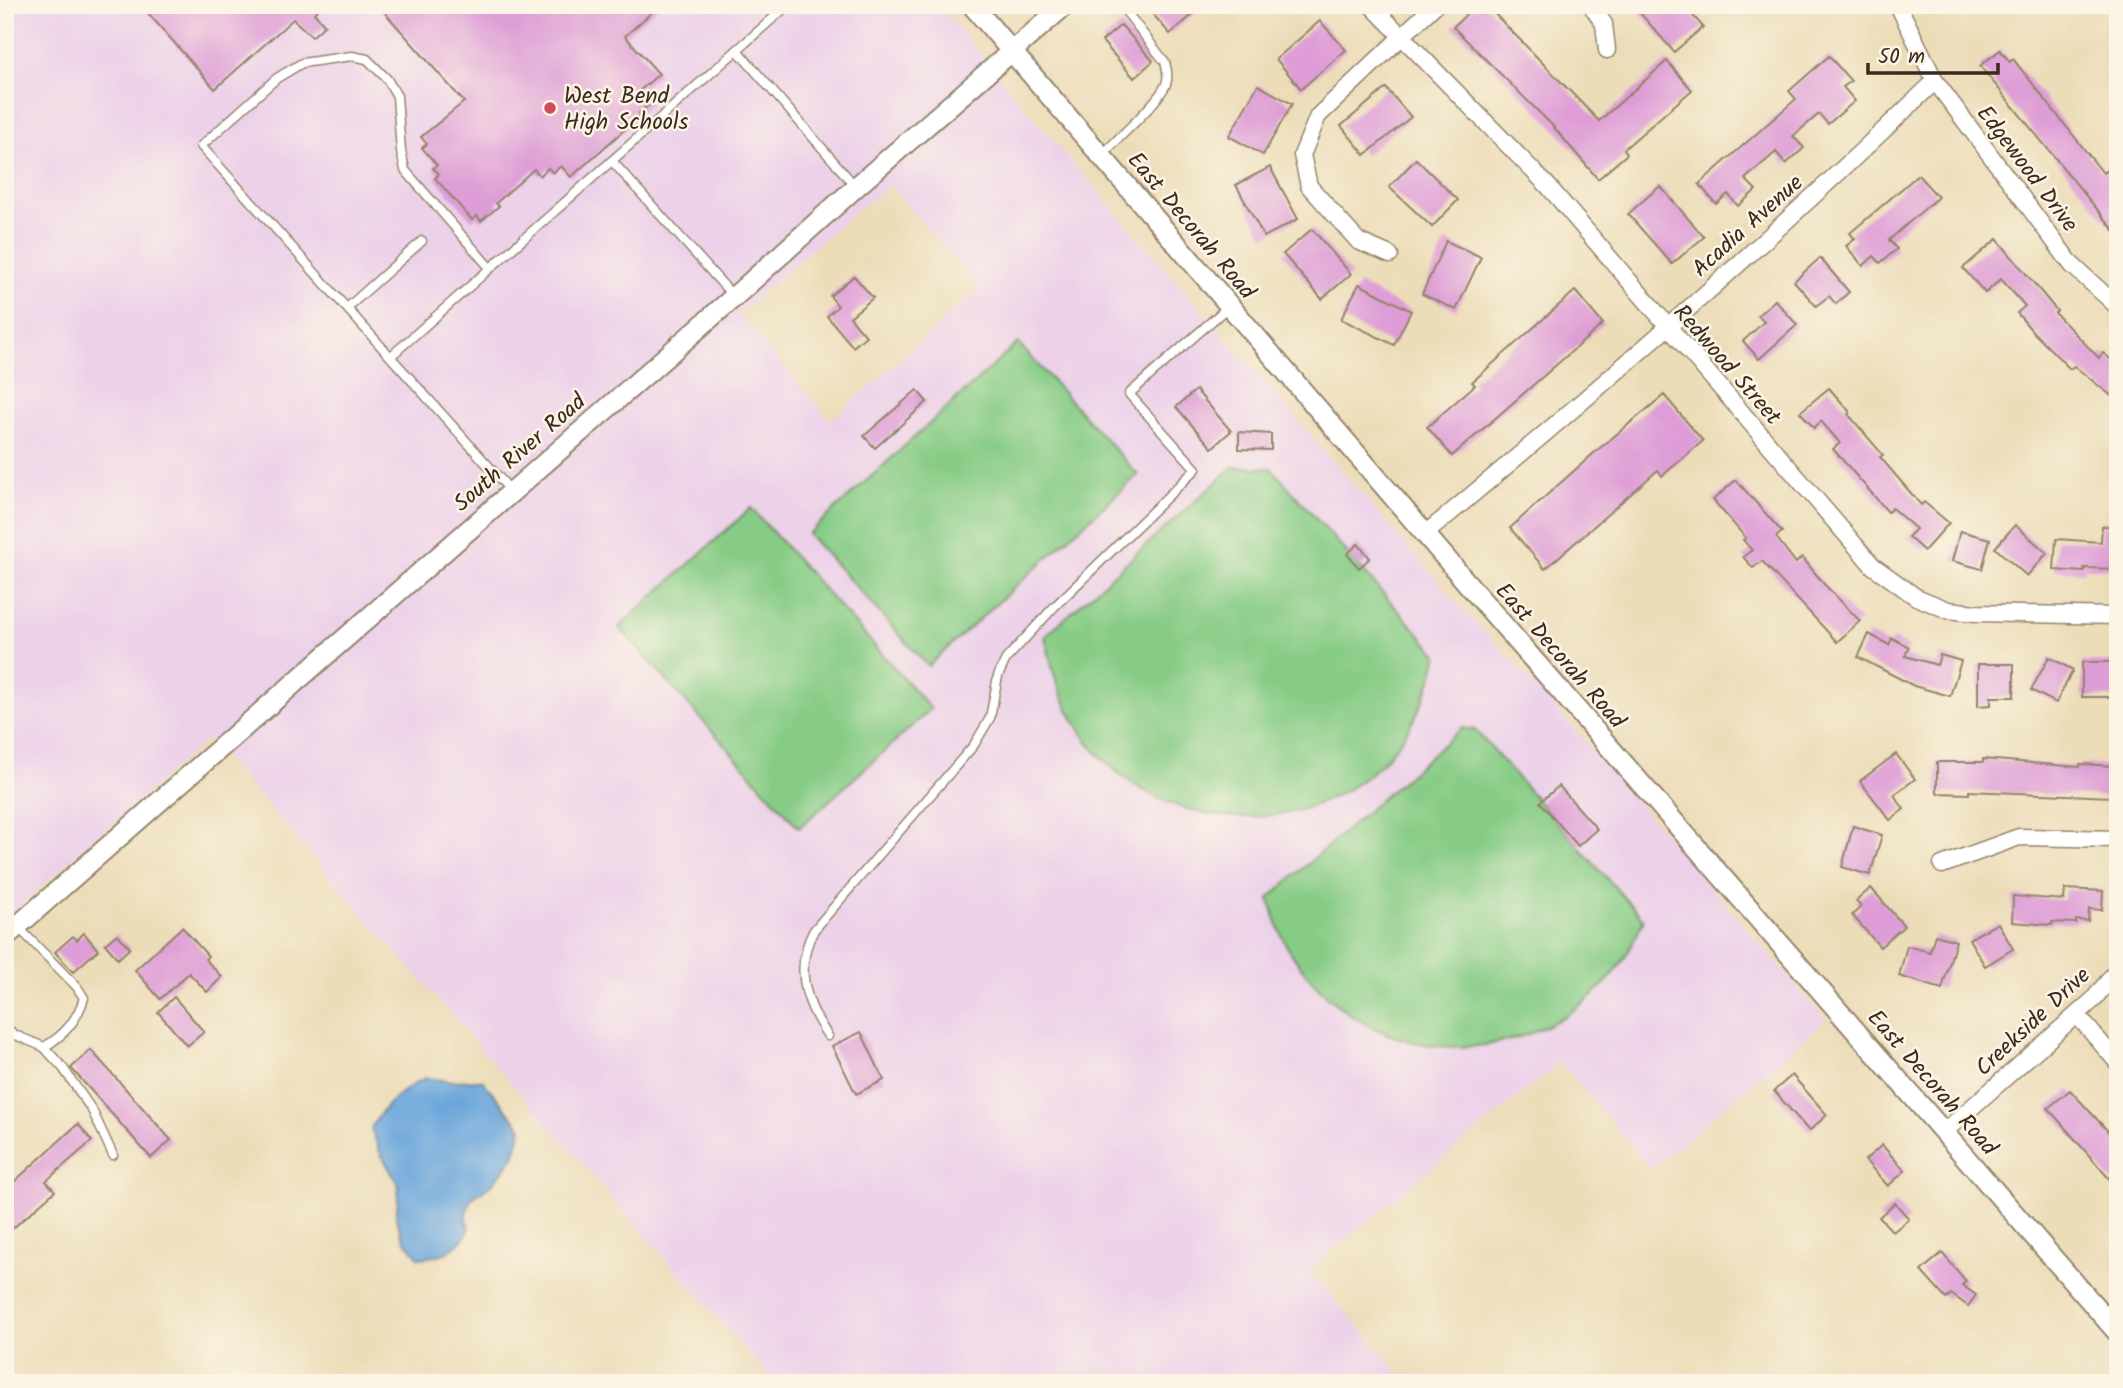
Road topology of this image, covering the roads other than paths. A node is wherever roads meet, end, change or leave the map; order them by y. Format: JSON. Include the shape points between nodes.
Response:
{"nodes":[{"id":1,"x":788,"y":5,"type":"edge"},
{"id":2,"x":972,"y":5,"type":"edge"},
{"id":3,"x":1065,"y":5,"type":"edge"},
{"id":4,"x":1121,"y":5,"type":"edge"},
{"id":5,"x":1371,"y":5,"type":"edge"},
{"id":6,"x":1435,"y":5,"type":"edge"},
{"id":7,"x":1591,"y":5,"type":"edge"},
{"id":8,"x":1898,"y":5,"type":"edge"},
{"id":9,"x":1401,"y":36,"type":"junction"},
{"id":10,"x":737,"y":50,"type":"junction"},
{"id":11,"x":1607,"y":50,"type":"dead end"},
{"id":12,"x":1012,"y":51,"type":"junction"},
{"id":13,"x":1935,"y":81,"type":"junction"},
{"id":14,"x":1101,"y":156,"type":"junction"},
{"id":15,"x":612,"y":161,"type":"junction"},
{"id":16,"x":856,"y":187,"type":"junction"},
{"id":17,"x":422,"y":241,"type":"dead end"},
{"id":18,"x":1390,"y":255,"type":"dead end"},
{"id":19,"x":490,"y":268,"type":"junction"},
{"id":20,"x":734,"y":297,"type":"junction"},
{"id":21,"x":1229,"y":306,"type":"junction"},
{"id":22,"x":2118,"y":307,"type":"edge"},
{"id":23,"x":347,"y":308,"type":"junction"},
{"id":24,"x":1667,"y":327,"type":"junction"},
{"id":25,"x":391,"y":356,"type":"junction"},
{"id":26,"x":511,"y":491,"type":"junction"},
{"id":27,"x":1425,"y":534,"type":"junction"},
{"id":28,"x":2118,"y":616,"type":"edge"},
{"id":29,"x":2118,"y":839,"type":"edge"},
{"id":30,"x":1942,"y":865,"type":"dead end"},
{"id":31,"x":11,"y":932,"type":"edge"},
{"id":32,"x":2118,"y":970,"type":"edge"},
{"id":33,"x":2077,"y":1015,"type":"junction"},
{"id":34,"x":5,"y":1027,"type":"edge"},
{"id":35,"x":828,"y":1036,"type":"dead end"},
{"id":36,"x":44,"y":1047,"type":"junction"},
{"id":37,"x":2118,"y":1063,"type":"edge"},
{"id":38,"x":1944,"y":1132,"type":"junction"},
{"id":39,"x":113,"y":1155,"type":"dead end"},
{"id":40,"x":2118,"y":1333,"type":"edge"}],
"edges":[{"from":1,"to":10,"type":"lane"},
{"from":2,"to":12,"type":"street","name":"East Decorah Road"},
{"from":3,"to":12,"type":"street","name":"South River Road"},
{"from":4,"to":14,"type":"lane","via":[[1165,62],[1168,73],[1166,84]]},
{"from":5,"to":9,"type":"street","name":"Redwood Street"},
{"from":6,"to":9,"type":"street"},
{"from":7,"to":11,"type":"street","via":[[1604,24]]},
{"from":8,"to":13,"type":"street","name":"Edgewood Drive"},
{"from":9,"to":18,"type":"street","via":[[1318,116],[1302,155],[1309,186],[1358,241]]},
{"from":9,"to":24,"type":"street","name":"Redwood Street","via":[[1548,186]]},
{"from":10,"to":15,"type":"lane"},
{"from":10,"to":16,"type":"lane"},
{"from":12,"to":14,"type":"street","name":"East Decorah Road"},
{"from":12,"to":16,"type":"street","name":"South River Road"},
{"from":13,"to":22,"type":"street","name":"Edgewood Drive","via":[[2072,265]]},
{"from":13,"to":24,"type":"street","name":"Acadia Avenue"},
{"from":14,"to":21,"type":"street","name":"East Decorah Road"},
{"from":15,"to":19,"type":"lane"},
{"from":15,"to":20,"type":"lane"},
{"from":16,"to":20,"type":"street","name":"South River Road"},
{"from":17,"to":23,"type":"lane"},
{"from":19,"to":23,"type":"lane","via":[[405,170],[397,96],[387,79],[367,59],[352,56],[302,63],[277,78],[201,146]]},
{"from":19,"to":25,"type":"lane"},
{"from":20,"to":26,"type":"street","name":"South River Road"},
{"from":21,"to":27,"type":"street","name":"East Decorah Road"},
{"from":21,"to":35,"type":"lane","via":[[1129,394],[1196,469],[1006,659],[990,718],[974,745],[814,930],[803,954],[804,971],[813,1014]]},
{"from":23,"to":25,"type":"lane"},
{"from":24,"to":27,"type":"street","name":"Acadia Avenue"},
{"from":24,"to":28,"type":"street","name":"Redwood Street","via":[[1873,566],[1916,597],[1967,612]]},
{"from":25,"to":26,"type":"lane"},
{"from":26,"to":31,"type":"street","name":"South River Road"},
{"from":27,"to":38,"type":"street","name":"East Decorah Road"},
{"from":29,"to":30,"type":"street","via":[[2019,837]]},
{"from":31,"to":36,"type":"lane","via":[[84,998],[79,1014],[60,1038]]},
{"from":32,"to":33,"type":"street","name":"Creekside Drive"},
{"from":33,"to":37,"type":"street"},
{"from":33,"to":38,"type":"street","name":"Creekside Drive"},
{"from":34,"to":36,"type":"lane"},
{"from":36,"to":39,"type":"lane","via":[[92,1110]]},
{"from":38,"to":40,"type":"street","name":"East Decorah Road"}]}
